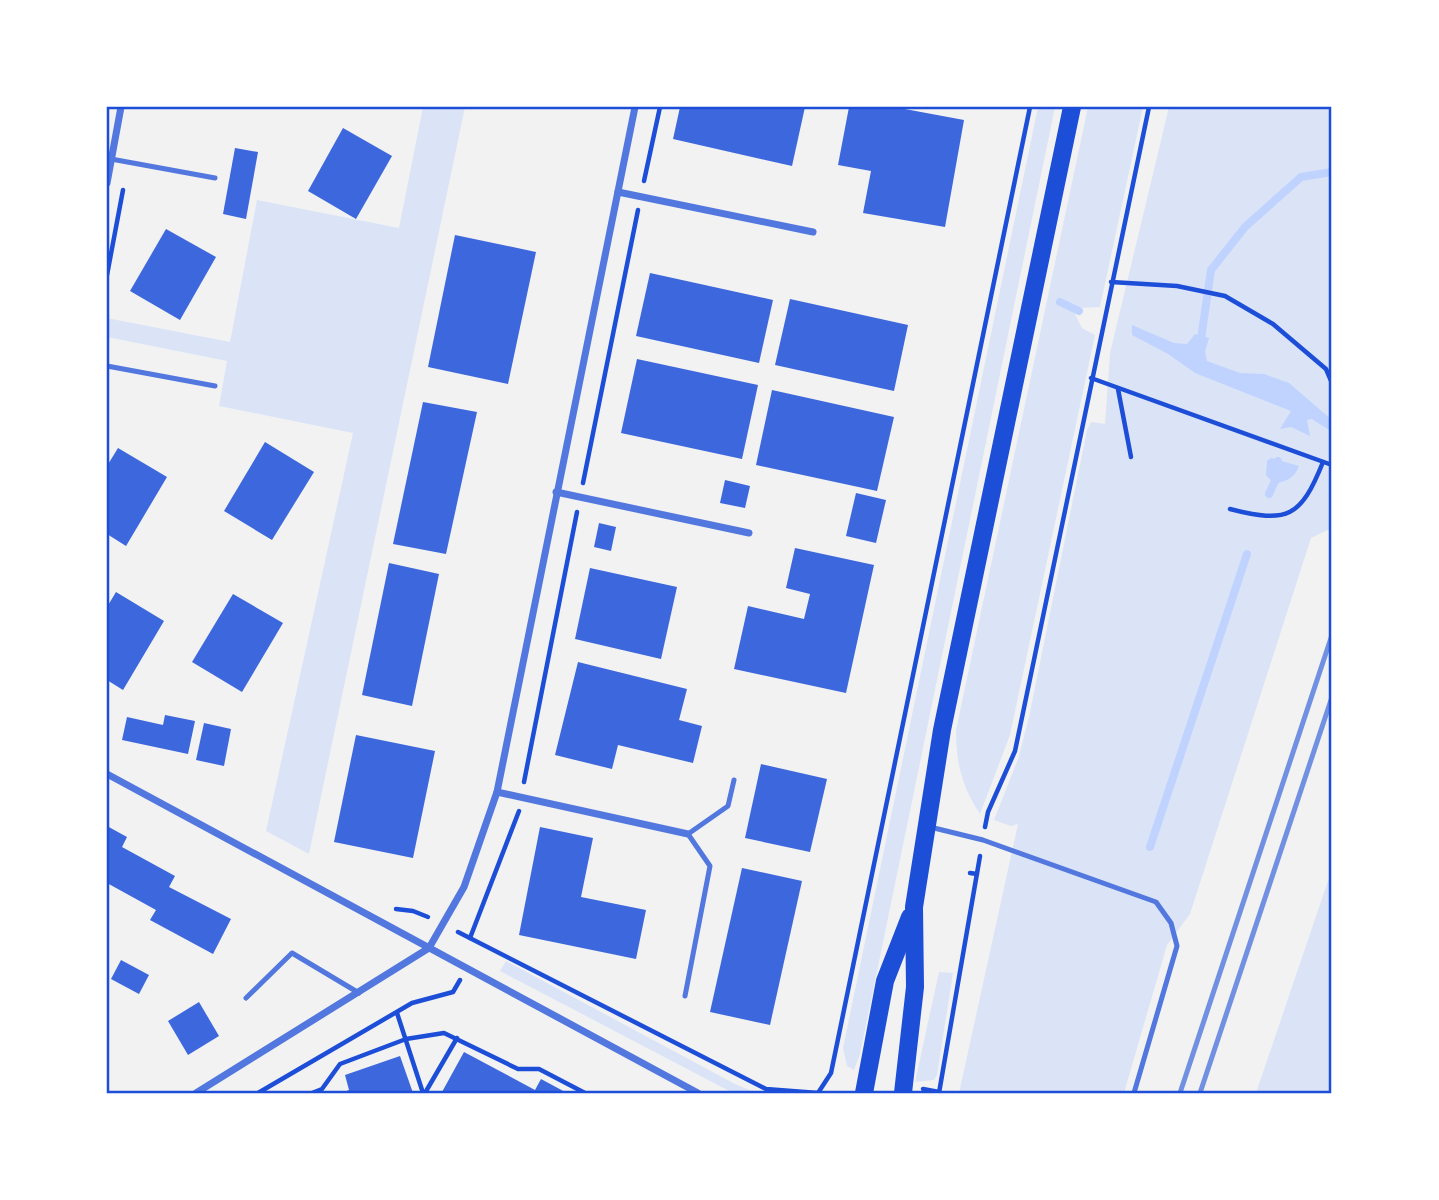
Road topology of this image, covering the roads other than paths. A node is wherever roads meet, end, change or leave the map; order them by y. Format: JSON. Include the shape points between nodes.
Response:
{"nodes":[{"id":1,"x":121,"y":107,"type":"edge"},
{"id":2,"x":635,"y":107,"type":"edge"},
{"id":3,"x":1072,"y":107,"type":"edge"},
{"id":4,"x":111,"y":159,"type":"junction"},
{"id":5,"x":215,"y":178,"type":"dead end"},
{"id":6,"x":107,"y":183,"type":"edge"},
{"id":7,"x":618,"y":192,"type":"junction"},
{"id":8,"x":813,"y":232,"type":"dead end"},
{"id":9,"x":107,"y":366,"type":"edge"},
{"id":10,"x":215,"y":386,"type":"dead end"},
{"id":11,"x":556,"y":492,"type":"junction"},
{"id":12,"x":749,"y":533,"type":"dead end"},
{"id":13,"x":107,"y":774,"type":"edge"},
{"id":14,"x":734,"y":780,"type":"dead end"},
{"id":15,"x":496,"y":792,"type":"junction"},
{"id":16,"x":927,"y":826,"type":"junction"},
{"id":17,"x":688,"y":834,"type":"junction"},
{"id":18,"x":914,"y":907,"type":"junction"},
{"id":19,"x":429,"y":948,"type":"junction"},
{"id":20,"x":359,"y":993,"type":"junction"},
{"id":21,"x":685,"y":996,"type":"dead end"},
{"id":22,"x":246,"y":998,"type":"dead end"},
{"id":23,"x":196,"y":1093,"type":"edge"},
{"id":24,"x":698,"y":1093,"type":"edge"},
{"id":25,"x":864,"y":1093,"type":"edge"},
{"id":26,"x":903,"y":1093,"type":"edge"},
{"id":27,"x":1134,"y":1093,"type":"edge"}],
"edges":[{"from":1,"to":4,"type":"street"},
{"from":2,"to":7,"type":"street"},
{"from":3,"to":16,"type":"main road","via":[[950,690]]},
{"from":4,"to":5,"type":"lane"},
{"from":4,"to":6,"type":"street"},
{"from":7,"to":8,"type":"street"},
{"from":7,"to":11,"type":"street"},
{"from":9,"to":10,"type":"lane"},
{"from":11,"to":12,"type":"street"},
{"from":11,"to":15,"type":"street"},
{"from":13,"to":19,"type":"street"},
{"from":14,"to":17,"type":"lane","via":[[728,806]]},
{"from":15,"to":17,"type":"street"},
{"from":15,"to":19,"type":"street","via":[[464,887]]},
{"from":16,"to":18,"type":"main road"},
{"from":16,"to":27,"type":"lane","via":[[983,840],[1156,902],[1171,923],[1177,946]]},
{"from":17,"to":21,"type":"lane","via":[[710,866]]},
{"from":18,"to":25,"type":"main road","via":[[885,981]]},
{"from":18,"to":26,"type":"main road","via":[[915,987]]},
{"from":19,"to":20,"type":"street"},
{"from":19,"to":24,"type":"street"},
{"from":20,"to":22,"type":"lane","via":[[292,953]]},
{"from":20,"to":23,"type":"street"}]}
